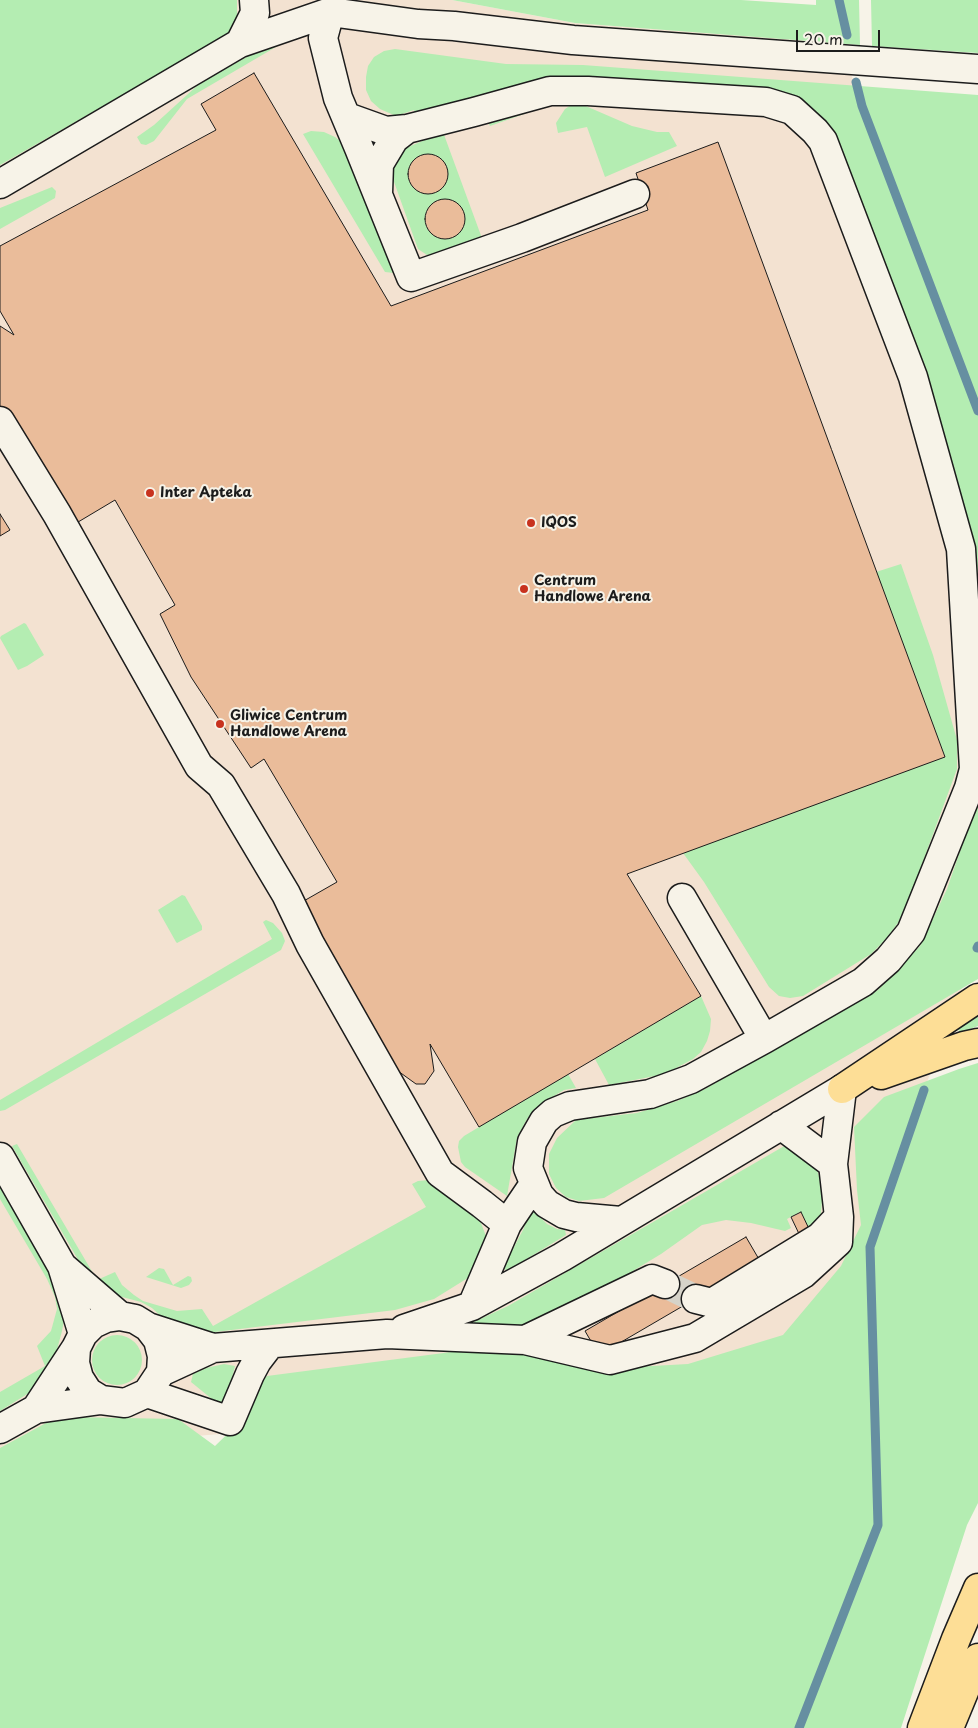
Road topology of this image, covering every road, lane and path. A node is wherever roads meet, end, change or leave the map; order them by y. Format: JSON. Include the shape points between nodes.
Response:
{"nodes":[{"id":1,"x":254,"y":0,"type":"edge"},
{"id":2,"x":326,"y":15,"type":"edge"},
{"id":3,"x":240,"y":43,"type":"junction"},
{"id":4,"x":978,"y":69,"type":"edge"},
{"id":5,"x":347,"y":117,"type":"junction"},
{"id":6,"x":407,"y":129,"type":"junction"},
{"id":7,"x":0,"y":184,"type":"edge"},
{"id":8,"x":378,"y":194,"type":"junction"},
{"id":9,"x":635,"y":194,"type":"dead end"},
{"id":10,"x":0,"y":421,"type":"edge"},
{"id":11,"x":682,"y":898,"type":"dead end"},
{"id":12,"x":978,"y":998,"type":"edge"},
{"id":13,"x":764,"y":1039,"type":"junction"},
{"id":14,"x":978,"y":1043,"type":"edge"},
{"id":15,"x":842,"y":1089,"type":"junction"},
{"id":16,"x":780,"y":1125,"type":"junction"},
{"id":17,"x":0,"y":1156,"type":"edge"},
{"id":18,"x":833,"y":1164,"type":"junction"},
{"id":19,"x":534,"y":1184,"type":"junction"},
{"id":20,"x":840,"y":1217,"type":"junction"},
{"id":21,"x":621,"y":1221,"type":"junction"},
{"id":22,"x":507,"y":1224,"type":"junction"},
{"id":23,"x":62,"y":1266,"type":"junction"},
{"id":24,"x":665,"y":1284,"type":"tunnel mouth"},
{"id":25,"x":696,"y":1299,"type":"tunnel mouth"},
{"id":26,"x":472,"y":1306,"type":"junction"},
{"id":27,"x":120,"y":1316,"type":"junction"},
{"id":28,"x":148,"y":1327,"type":"junction"},
{"id":29,"x":387,"y":1334,"type":"junction"},
{"id":30,"x":525,"y":1340,"type":"junction"},
{"id":31,"x":80,"y":1341,"type":"junction"},
{"id":32,"x":270,"y":1344,"type":"junction"},
{"id":33,"x":212,"y":1348,"type":"junction"},
{"id":34,"x":154,"y":1383,"type":"junction"},
{"id":35,"x":101,"y":1400,"type":"junction"},
{"id":36,"x":36,"y":1409,"type":"junction"},
{"id":37,"x":0,"y":1430,"type":"edge"},
{"id":38,"x":978,"y":1588,"type":"edge"},
{"id":39,"x":978,"y":1658,"type":"edge"},
{"id":40,"x":922,"y":1728,"type":"edge"},
{"id":41,"x":948,"y":1728,"type":"edge"}],
"edges":[{"from":1,"to":3,"type":"street","via":[[255,13]]},
{"from":2,"to":3,"type":"street"},
{"from":2,"to":4,"type":"street","via":[[573,40]]},
{"from":2,"to":5,"type":"street","via":[[323,38],[338,98]]},
{"from":3,"to":7,"type":"street"},
{"from":5,"to":6,"type":"street","via":[[386,131]]},
{"from":5,"to":8,"type":"street"},
{"from":6,"to":8,"type":"street","via":[[394,138],[378,164]]},
{"from":6,"to":13,"type":"street","via":[[550,91],[588,91],[766,102],[792,110],[823,142],[913,377],[961,549],[974,769],[911,932],[888,960],[863,982]]},
{"from":8,"to":9,"type":"street","via":[[411,278]]},
{"from":10,"to":22,"type":"street","via":[[57,514],[199,766],[221,785],[286,894],[310,944],[440,1173]]},
{"from":11,"to":13,"type":"street"},
{"from":12,"to":15,"type":"main road"},
{"from":13,"to":19,"type":"street","via":[[691,1079],[650,1094],[570,1106],[553,1113],[544,1121],[532,1142],[528,1168]]},
{"from":14,"to":15,"type":"main road"},
{"from":15,"to":16,"type":"street"},
{"from":15,"to":18,"type":"street"},
{"from":16,"to":18,"type":"street"},
{"from":16,"to":21,"type":"street"},
{"from":17,"to":23,"type":"street"},
{"from":18,"to":20,"type":"street"},
{"from":19,"to":21,"type":"street","via":[[547,1204],[564,1214]]},
{"from":19,"to":22,"type":"street"},
{"from":20,"to":25,"type":"street","via":[[820,1237],[712,1303]]},
{"from":20,"to":30,"type":"street","via":[[838,1242],[803,1274],[695,1338],[610,1360]]},
{"from":21,"to":26,"type":"street"},
{"from":22,"to":26,"type":"street"},
{"from":23,"to":27,"type":"street"},
{"from":23,"to":31,"type":"street"},
{"from":24,"to":30,"type":"street","via":[[652,1279]]},
{"from":26,"to":29,"type":"street"},
{"from":27,"to":28,"type":"street","via":[[135,1319]]},
{"from":27,"to":31,"type":"street","via":[[94,1324]]},
{"from":28,"to":33,"type":"street"},
{"from":28,"to":34,"type":"street","via":[[158,1340],[162,1356]]},
{"from":29,"to":30,"type":"street"},
{"from":29,"to":32,"type":"street"},
{"from":31,"to":35,"type":"street","via":[[75,1363],[78,1378],[88,1392]]},
{"from":31,"to":36,"type":"street"},
{"from":32,"to":33,"type":"street"},
{"from":32,"to":34,"type":"street","via":[[250,1374],[230,1421]]},
{"from":33,"to":34,"type":"street"},
{"from":34,"to":35,"type":"street","via":[[125,1403]]},
{"from":35,"to":36,"type":"street"},
{"from":36,"to":37,"type":"street"},
{"from":38,"to":40,"type":"main road"},
{"from":39,"to":41,"type":"main road"}]}
